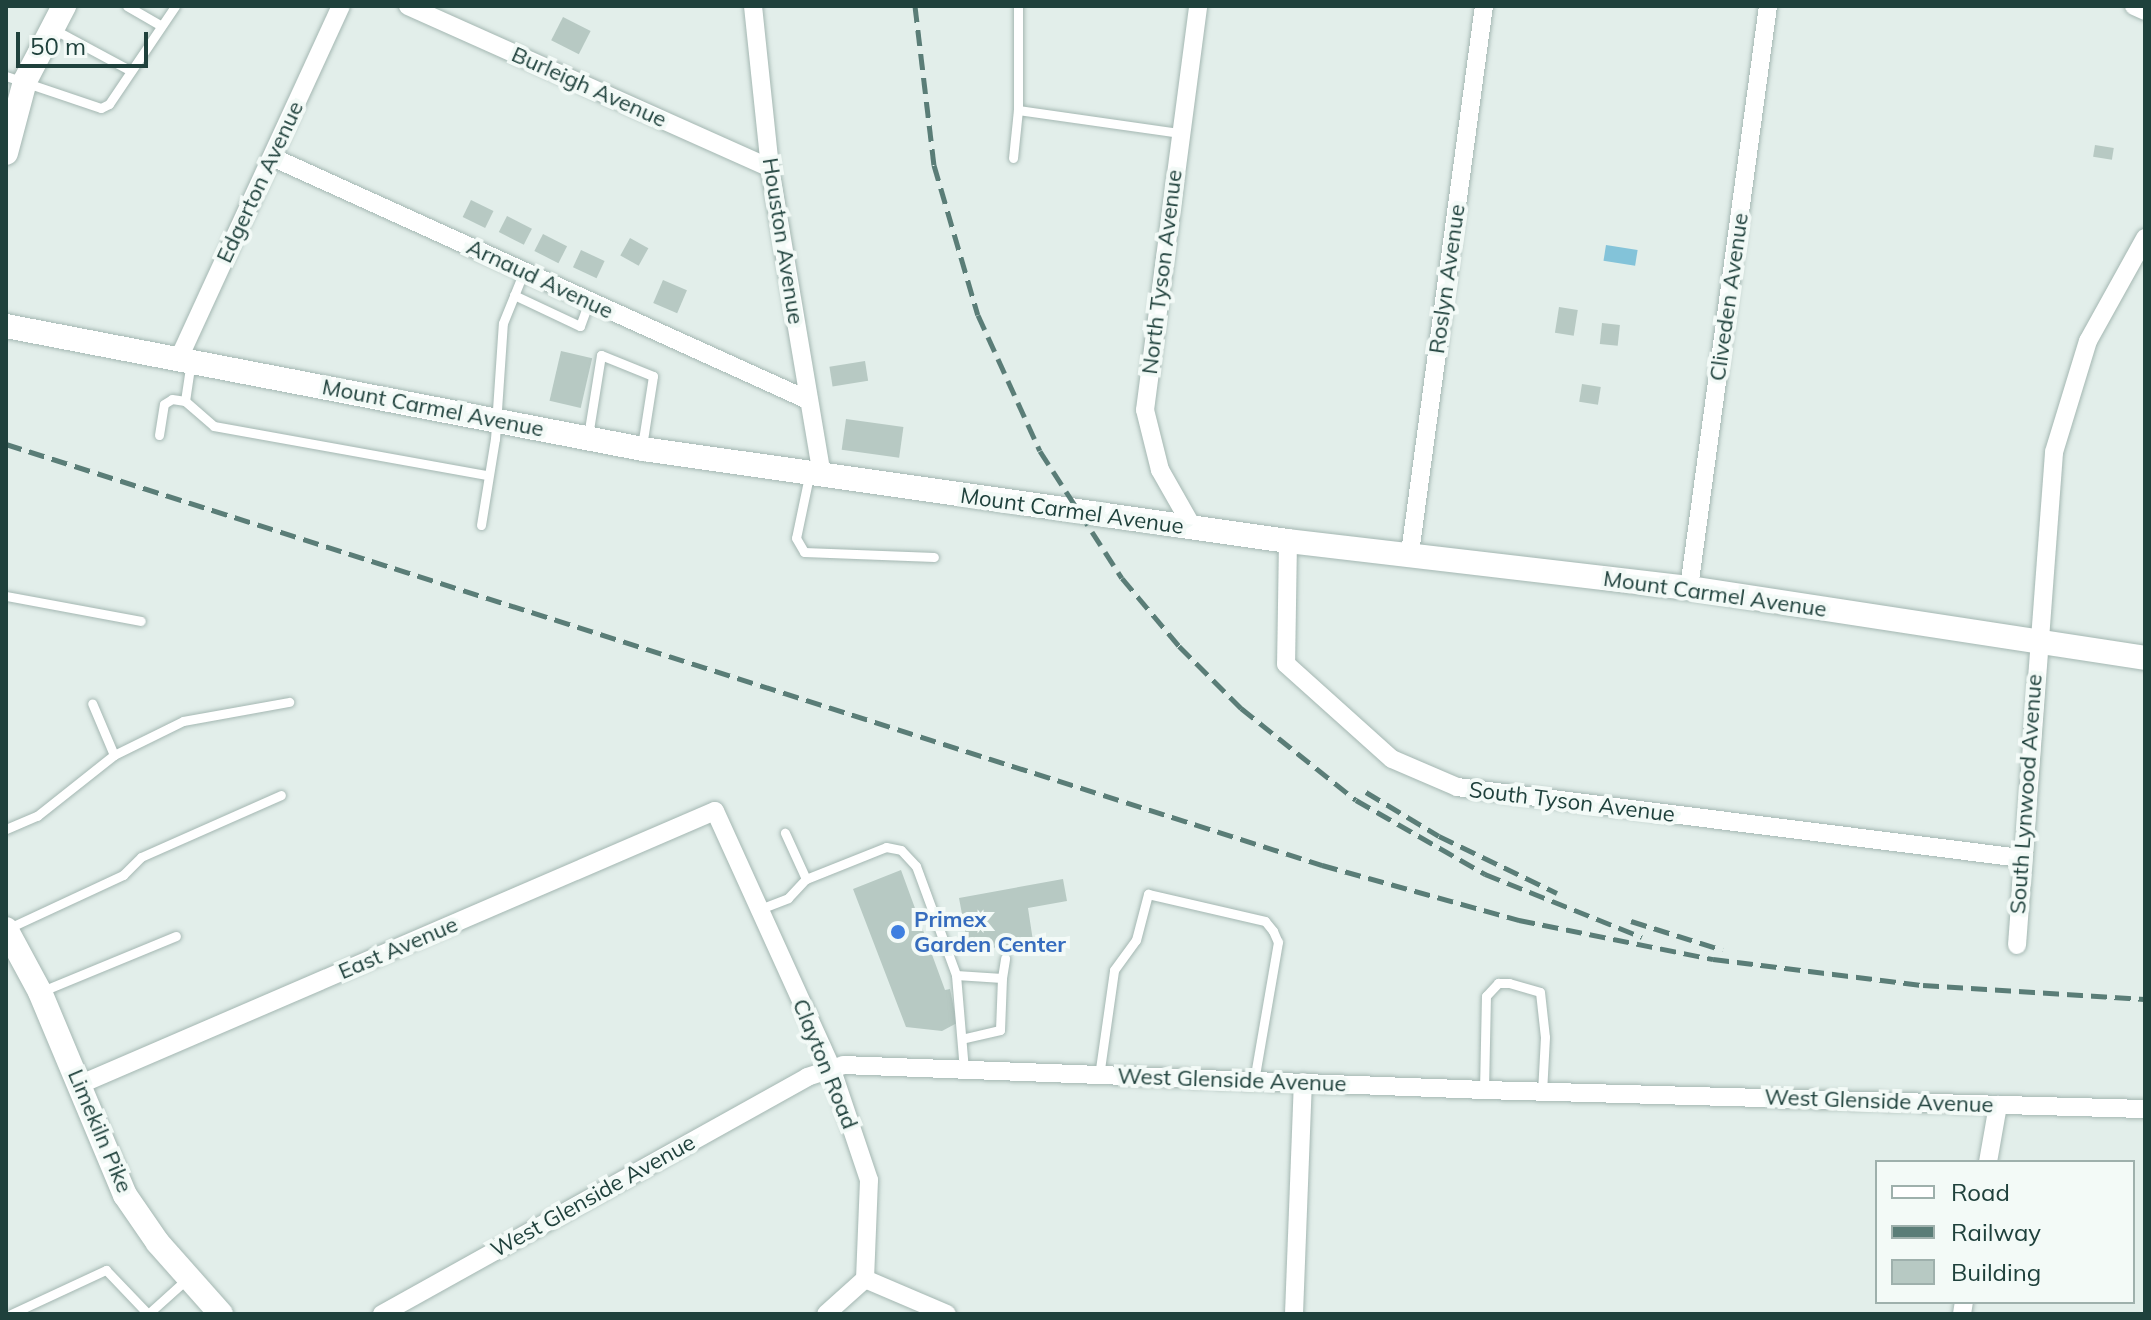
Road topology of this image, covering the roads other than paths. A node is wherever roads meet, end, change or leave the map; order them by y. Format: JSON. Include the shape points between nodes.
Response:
{"nodes":[{"id":1,"x":64,"y":6,"type":"edge"},
{"id":2,"x":127,"y":6,"type":"edge"},
{"id":3,"x":175,"y":6,"type":"edge"},
{"id":4,"x":341,"y":6,"type":"edge"},
{"id":5,"x":408,"y":6,"type":"edge"},
{"id":6,"x":753,"y":6,"type":"edge"},
{"id":7,"x":1018,"y":6,"type":"edge"},
{"id":8,"x":1198,"y":6,"type":"edge"},
{"id":9,"x":1484,"y":6,"type":"edge"},
{"id":10,"x":1768,"y":6,"type":"edge"},
{"id":11,"x":2134,"y":6,"type":"edge"},
{"id":12,"x":2145,"y":11,"type":"edge"},
{"id":13,"x":161,"y":26,"type":"junction"},
{"id":14,"x":52,"y":29,"type":"junction"},
{"id":15,"x":131,"y":71,"type":"junction"},
{"id":16,"x":15,"y":78,"type":"edge"},
{"id":17,"x":1018,"y":110,"type":"junction"},
{"id":18,"x":1180,"y":133,"type":"junction"},
{"id":19,"x":6,"y":153,"type":"edge"},
{"id":20,"x":272,"y":157,"type":"junction"},
{"id":21,"x":1013,"y":158,"type":"dead end"},
{"id":22,"x":770,"y":168,"type":"junction"},
{"id":23,"x":2145,"y":238,"type":"edge"},
{"id":24,"x":524,"y":271,"type":"junction"},
{"id":25,"x":514,"y":295,"type":"junction"},
{"id":26,"x":589,"y":301,"type":"junction"},
{"id":27,"x":6,"y":326,"type":"edge"},
{"id":28,"x":185,"y":359,"type":"junction"},
{"id":29,"x":808,"y":400,"type":"junction"},
{"id":30,"x":185,"y":401,"type":"junction"},
{"id":31,"x":495,"y":420,"type":"junction"},
{"id":32,"x":159,"y":435,"type":"dead end"},
{"id":33,"x":588,"y":438,"type":"junction"},
{"id":34,"x":643,"y":449,"type":"junction"},
{"id":35,"x":816,"y":474,"type":"junction"},
{"id":36,"x":487,"y":475,"type":"junction"},
{"id":37,"x":481,"y":525,"type":"dead end"},
{"id":38,"x":1193,"y":528,"type":"junction"},
{"id":39,"x":1288,"y":541,"type":"junction"},
{"id":40,"x":1410,"y":553,"type":"junction"},
{"id":41,"x":934,"y":557,"type":"dead end"},
{"id":42,"x":1689,"y":588,"type":"junction"},
{"id":43,"x":6,"y":596,"type":"edge"},
{"id":44,"x":141,"y":621,"type":"dead end"},
{"id":45,"x":2036,"y":643,"type":"junction"},
{"id":46,"x":2145,"y":658,"type":"edge"},
{"id":47,"x":289,"y":702,"type":"dead end"},
{"id":48,"x":92,"y":703,"type":"dead end"},
{"id":49,"x":114,"y":755,"type":"junction"},
{"id":50,"x":281,"y":795,"type":"dead end"},
{"id":51,"x":715,"y":811,"type":"joint"},
{"id":52,"x":6,"y":829,"type":"edge"},
{"id":53,"x":785,"y":833,"type":"dead end"},
{"id":54,"x":2021,"y":858,"type":"junction"},
{"id":55,"x":806,"y":879,"type":"junction"},
{"id":56,"x":760,"y":909,"type":"junction"},
{"id":57,"x":6,"y":929,"type":"edge"},
{"id":58,"x":176,"y":936,"type":"dead end"},
{"id":59,"x":2017,"y":945,"type":"dead end"},
{"id":60,"x":1005,"y":958,"type":"dead end"},
{"id":61,"x":956,"y":975,"type":"junction"},
{"id":62,"x":1002,"y":978,"type":"junction"},
{"id":63,"x":40,"y":992,"type":"junction"},
{"id":64,"x":965,"y":1038,"type":"junction"},
{"id":65,"x":831,"y":1067,"type":"junction"},
{"id":66,"x":964,"y":1070,"type":"junction"},
{"id":67,"x":1099,"y":1076,"type":"junction"},
{"id":68,"x":1254,"y":1081,"type":"junction"},
{"id":69,"x":1303,"y":1082,"type":"junction"},
{"id":70,"x":81,"y":1084,"type":"junction"},
{"id":71,"x":1484,"y":1090,"type":"junction"},
{"id":72,"x":1542,"y":1092,"type":"junction"},
{"id":73,"x":1998,"y":1105,"type":"junction"},
{"id":74,"x":2145,"y":1109,"type":"edge"},
{"id":75,"x":1988,"y":1160,"type":"edge"},
{"id":76,"x":188,"y":1278,"type":"junction"},
{"id":77,"x":865,"y":1279,"type":"junction"},
{"id":78,"x":11,"y":1314,"type":"edge"},
{"id":79,"x":148,"y":1314,"type":"edge"},
{"id":80,"x":221,"y":1314,"type":"edge"},
{"id":81,"x":382,"y":1314,"type":"edge"},
{"id":82,"x":826,"y":1314,"type":"edge"},
{"id":83,"x":947,"y":1314,"type":"edge"},
{"id":84,"x":1294,"y":1314,"type":"edge"}],
"edges":[{"from":1,"to":14,"type":"street"},
{"from":2,"to":13,"type":"lane"},
{"from":3,"to":13,"type":"lane"},
{"from":4,"to":20,"type":"street","name":"Edgerton Avenue"},
{"from":5,"to":22,"type":"street","name":"Burleigh Avenue"},
{"from":6,"to":22,"type":"street","name":"Houston Avenue"},
{"from":7,"to":17,"type":"lane"},
{"from":8,"to":18,"type":"street","name":"North Tyson Avenue"},
{"from":9,"to":40,"type":"street","name":"Roslyn Avenue"},
{"from":10,"to":42,"type":"street","name":"Cliveden Avenue"},
{"from":11,"to":12,"type":"street"},
{"from":13,"to":15,"type":"lane"},
{"from":14,"to":15,"type":"lane"},
{"from":14,"to":16,"type":"street"},
{"from":15,"to":16,"type":"lane","via":[[101,108]]},
{"from":16,"to":19,"type":"street"},
{"from":17,"to":18,"type":"lane"},
{"from":17,"to":21,"type":"lane"},
{"from":18,"to":38,"type":"street","name":"North Tyson Avenue","via":[[1145,410],[1160,470]]},
{"from":20,"to":24,"type":"street","name":"Arnaud Avenue"},
{"from":20,"to":28,"type":"street","name":"Edgerton Avenue"},
{"from":22,"to":29,"type":"street","name":"Houston Avenue"},
{"from":23,"to":45,"type":"street","name":"South Lynwood Avenue","via":[[2094,330],[2066,401],[2048,484]]},
{"from":24,"to":25,"type":"lane"},
{"from":24,"to":26,"type":"street","name":"Arnaud Avenue"},
{"from":25,"to":26,"type":"lane","via":[[580,326]]},
{"from":25,"to":31,"type":"lane","via":[[503,323]]},
{"from":26,"to":29,"type":"street","name":"Arnaud Avenue"},
{"from":27,"to":28,"type":"street","name":"Mount Carmel Avenue"},
{"from":28,"to":30,"type":"lane"},
{"from":28,"to":31,"type":"street","name":"Mount Carmel Avenue"},
{"from":29,"to":35,"type":"street","name":"Houston Avenue"},
{"from":30,"to":32,"type":"lane","via":[[164,404]]},
{"from":30,"to":36,"type":"lane","via":[[214,426]]},
{"from":31,"to":33,"type":"street","name":"Mount Carmel Avenue"},
{"from":31,"to":36,"type":"lane"},
{"from":33,"to":34,"type":"street","name":"Mount Carmel Avenue"},
{"from":33,"to":34,"type":"lane","via":[[601,355],[653,376]]},
{"from":34,"to":35,"type":"street","name":"Mount Carmel Avenue"},
{"from":35,"to":38,"type":"street","name":"Mount Carmel Avenue"},
{"from":35,"to":41,"type":"lane","via":[[796,538],[804,552]]},
{"from":36,"to":37,"type":"lane"},
{"from":38,"to":39,"type":"street","name":"Mount Carmel Avenue"},
{"from":39,"to":40,"type":"street","name":"Mount Carmel Avenue"},
{"from":39,"to":54,"type":"street","name":"South Tyson Avenue","via":[[1286,664],[1392,759],[1431,776],[1457,787]]},
{"from":40,"to":42,"type":"street","name":"Mount Carmel Avenue"},
{"from":42,"to":45,"type":"street","name":"Mount Carmel Avenue"},
{"from":43,"to":44,"type":"lane"},
{"from":45,"to":46,"type":"street","name":"Mount Carmel Avenue"},
{"from":45,"to":54,"type":"street","name":"South Lynwood Avenue"},
{"from":47,"to":49,"type":"lane","via":[[183,721]]},
{"from":48,"to":49,"type":"lane"},
{"from":49,"to":52,"type":"lane","via":[[37,816]]},
{"from":50,"to":57,"type":"lane","via":[[141,857],[123,875]]},
{"from":51,"to":56,"type":"street","name":"Clayton Road"},
{"from":51,"to":70,"type":"street","name":"East Avenue"},
{"from":53,"to":55,"type":"lane"},
{"from":54,"to":59,"type":"street","name":"South Lynwood Avenue"},
{"from":55,"to":56,"type":"lane","via":[[788,898]]},
{"from":55,"to":61,"type":"lane","via":[[867,852],[901,850],[924,883]]},
{"from":56,"to":65,"type":"street","name":"Clayton Road"},
{"from":57,"to":63,"type":"street","name":"Limekiln Pike"},
{"from":58,"to":63,"type":"lane"},
{"from":60,"to":62,"type":"lane"},
{"from":61,"to":62,"type":"lane"},
{"from":61,"to":64,"type":"lane"},
{"from":62,"to":64,"type":"lane","via":[[1000,1030]]},
{"from":63,"to":70,"type":"street","name":"Limekiln Pike"},
{"from":64,"to":66,"type":"lane"},
{"from":65,"to":66,"type":"street","name":"West Glenside Avenue"},
{"from":65,"to":77,"type":"street","name":"Clayton Road","via":[[869,1180]]},
{"from":65,"to":81,"type":"street","name":"West Glenside Avenue"},
{"from":66,"to":67,"type":"street","name":"West Glenside Avenue"},
{"from":67,"to":68,"type":"street","name":"West Glenside Avenue"},
{"from":67,"to":68,"type":"lane","via":[[1114,970],[1136,940],[1148,894],[1265,921],[1273,931],[1278,942]]},
{"from":68,"to":69,"type":"street","name":"West Glenside Avenue"},
{"from":69,"to":71,"type":"street","name":"West Glenside Avenue"},
{"from":69,"to":84,"type":"street"},
{"from":70,"to":76,"type":"street","name":"Limekiln Pike","via":[[125,1195]]},
{"from":71,"to":72,"type":"street","name":"West Glenside Avenue"},
{"from":71,"to":72,"type":"lane","via":[[1486,996],[1498,983],[1509,983],[1540,992],[1545,1037]]},
{"from":72,"to":73,"type":"street","name":"West Glenside Avenue"},
{"from":73,"to":74,"type":"street","name":"West Glenside Avenue"},
{"from":73,"to":75,"type":"street"},
{"from":76,"to":79,"type":"lane"},
{"from":76,"to":80,"type":"street","name":"Limekiln Pike"},
{"from":77,"to":82,"type":"street"},
{"from":77,"to":83,"type":"street"},
{"from":78,"to":79,"type":"lane","via":[[106,1270]]}]}
